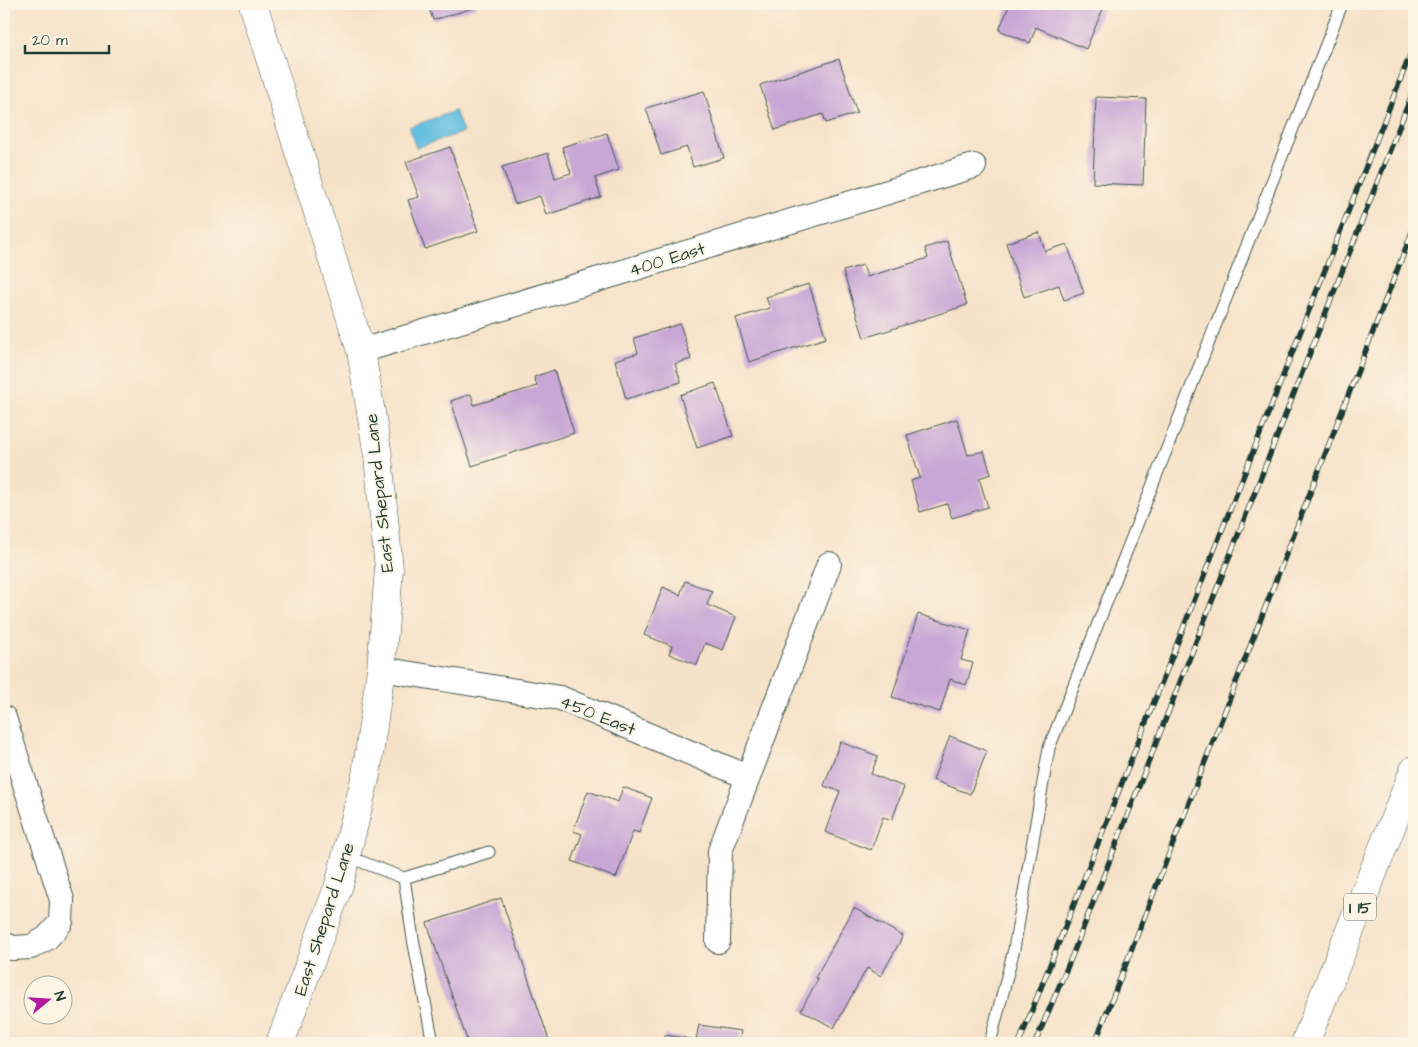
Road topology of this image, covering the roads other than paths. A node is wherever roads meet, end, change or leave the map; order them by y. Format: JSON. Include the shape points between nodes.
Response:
{"nodes":[{"id":1,"x":253,"y":4,"type":"edge"},
{"id":2,"x":1342,"y":4,"type":"edge"},
{"id":3,"x":974,"y":166,"type":"dead end"},
{"id":4,"x":361,"y":352,"type":"junction"},
{"id":5,"x":829,"y":564,"type":"dead end"},
{"id":6,"x":381,"y":669,"type":"junction"},
{"id":7,"x":4,"y":718,"type":"edge"},
{"id":8,"x":1414,"y":770,"type":"edge"},
{"id":9,"x":748,"y":777,"type":"junction"},
{"id":10,"x":489,"y":852,"type":"dead end"},
{"id":11,"x":346,"y":856,"type":"junction"},
{"id":12,"x":404,"y":878,"type":"junction"},
{"id":13,"x":718,"y":941,"type":"dead end"},
{"id":14,"x":4,"y":944,"type":"edge"},
{"id":15,"x":280,"y":1043,"type":"edge"},
{"id":16,"x":433,"y":1043,"type":"edge"},
{"id":17,"x":990,"y":1043,"type":"edge"},
{"id":18,"x":1305,"y":1043,"type":"edge"}],
"edges":[{"from":1,"to":4,"type":"main road","name":"East Shepard Lane"},
{"from":2,"to":17,"type":"lane","via":[[1049,748],[1014,949]]},
{"from":3,"to":4,"type":"street","name":"400 East"},
{"from":4,"to":6,"type":"main road","name":"East Shepard Lane","via":[[378,456],[389,569]]},
{"from":5,"to":9,"type":"street"},
{"from":6,"to":9,"type":"street","name":"450 East","via":[[560,698]]},
{"from":6,"to":11,"type":"main road","name":"East Shepard Lane","via":[[366,775]]},
{"from":7,"to":14,"type":"street","via":[[62,900],[60,922],[47,938],[31,947],[12,948]]},
{"from":8,"to":18,"type":"main road","number":"I 15"},
{"from":9,"to":13,"type":"street","via":[[720,851]]},
{"from":10,"to":12,"type":"lane"},
{"from":11,"to":12,"type":"lane"},
{"from":11,"to":15,"type":"main road","name":"East Shepard Lane","via":[[339,885]]},
{"from":12,"to":16,"type":"lane"}]}
